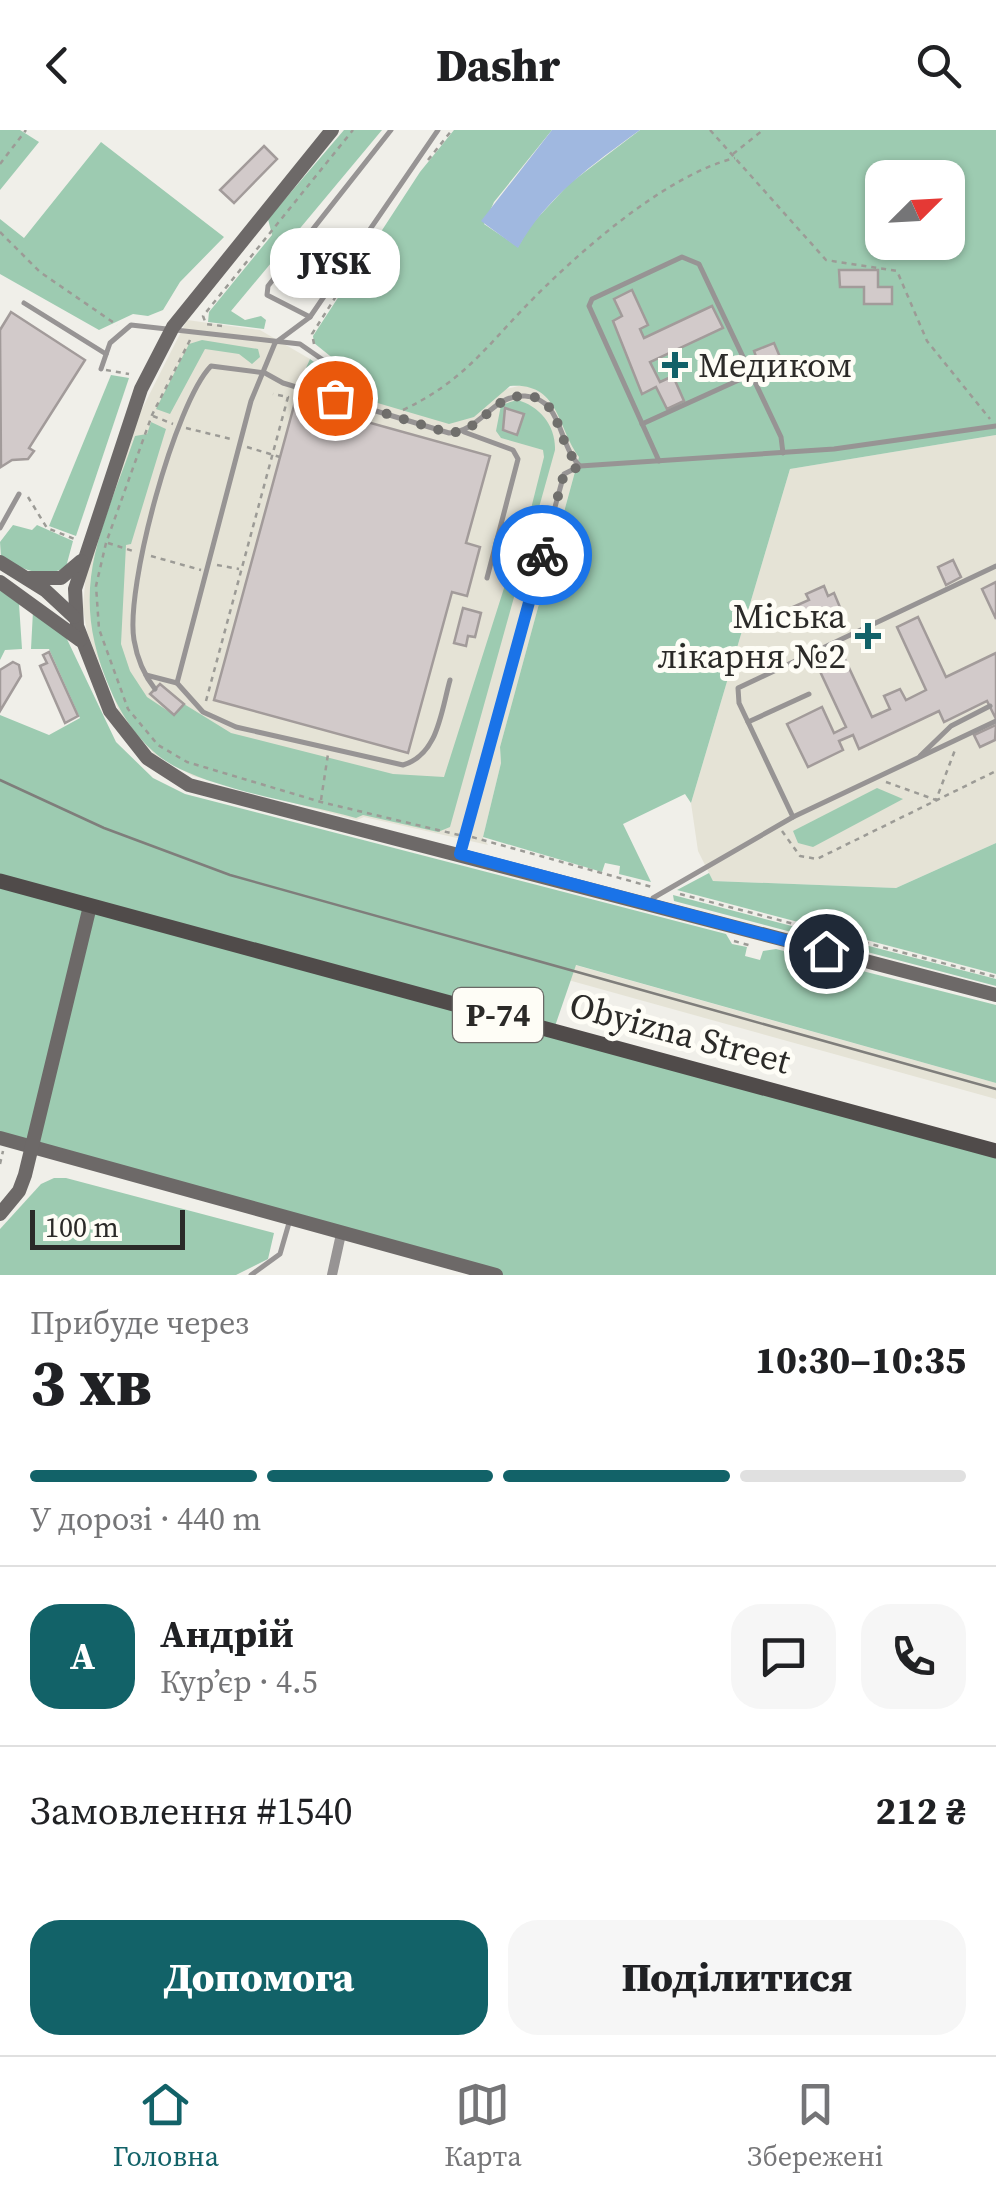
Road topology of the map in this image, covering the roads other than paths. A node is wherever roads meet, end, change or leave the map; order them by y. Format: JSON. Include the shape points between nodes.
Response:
{"nodes":[{"id":1,"x":332,"y":130,"type":"edge"},
{"id":2,"x":391,"y":130,"type":"edge"},
{"id":3,"x":438,"y":130,"type":"edge"},
{"id":4,"x":24,"y":303,"type":"dead end"},
{"id":5,"x":310,"y":317,"type":"junction"},
{"id":6,"x":173,"y":327,"type":"junction"},
{"id":7,"x":275,"y":343,"type":"junction"},
{"id":8,"x":106,"y":354,"type":"junction"},
{"id":9,"x":101,"y":369,"type":"road end"},
{"id":10,"x":336,"y":369,"type":"dead end"},
{"id":11,"x":265,"y":373,"type":"junction"},
{"id":12,"x":752,"y":374,"type":"junction"},
{"id":13,"x":642,"y":424,"type":"junction"},
{"id":14,"x":996,"y":426,"type":"edge"},
{"id":15,"x":464,"y":432,"type":"junction"},
{"id":16,"x":783,"y":453,"type":"junction"},
{"id":17,"x":660,"y":461,"type":"junction"},
{"id":18,"x":580,"y":466,"type":"junction"},
{"id":19,"x":19,"y":494,"type":"dead end"},
{"id":20,"x":0,"y":528,"type":"edge"},
{"id":21,"x":85,"y":551,"type":"junction"},
{"id":22,"x":0,"y":562,"type":"edge"},
{"id":23,"x":996,"y":566,"type":"edge"},
{"id":24,"x":28,"y":578,"type":"junction"},
{"id":25,"x":487,"y":578,"type":"dead end"},
{"id":26,"x":0,"y":582,"type":"edge"},
{"id":27,"x":74,"y":616,"type":"junction"},
{"id":28,"x":81,"y":641,"type":"junction"},
{"id":29,"x":144,"y":674,"type":"junction"},
{"id":30,"x":450,"y":680,"type":"dead end"},
{"id":31,"x":177,"y":683,"type":"junction"},
{"id":32,"x":155,"y":690,"type":"dead end"},
{"id":33,"x":809,"y":694,"type":"dead end"},
{"id":34,"x":990,"y":706,"type":"dead end"},
{"id":35,"x":996,"y":721,"type":"edge"},
{"id":36,"x":748,"y":722,"type":"junction"},
{"id":37,"x":918,"y":758,"type":"junction"},
{"id":38,"x":794,"y":817,"type":"junction"},
{"id":39,"x":460,"y":854,"type":"junction"},
{"id":40,"x":0,"y":881,"type":"edge"},
{"id":41,"x":651,"y":905,"type":"junction"},
{"id":42,"x":90,"y":906,"type":"junction"},
{"id":43,"x":996,"y":995,"type":"edge"},
{"id":44,"x":0,"y":1138,"type":"edge"},
{"id":45,"x":33,"y":1147,"type":"junction"},
{"id":46,"x":996,"y":1151,"type":"edge"},
{"id":47,"x":0,"y":1214,"type":"edge"},
{"id":48,"x":290,"y":1220,"type":"junction"},
{"id":49,"x":342,"y":1234,"type":"junction"},
{"id":50,"x":251,"y":1275,"type":"edge"},
{"id":51,"x":332,"y":1275,"type":"edge"},
{"id":52,"x":496,"y":1275,"type":"edge"}],
"edges":[{"from":1,"to":6,"type":"street"},
{"from":2,"to":5,"type":"lane","via":[[268,286],[268,295]]},
{"from":3,"to":5,"type":"lane"},
{"from":4,"to":8,"type":"lane"},
{"from":5,"to":7,"type":"lane"},
{"from":6,"to":7,"type":"lane"},
{"from":6,"to":8,"type":"lane","via":[[122,328]]},
{"from":6,"to":21,"type":"street","via":[[140,389]]},
{"from":7,"to":10,"type":"lane","via":[[300,344]]},
{"from":7,"to":11,"type":"lane"},
{"from":8,"to":9,"type":"lane"},
{"from":11,"to":15,"type":"lane","via":[[449,433]]},
{"from":11,"to":29,"type":"lane","via":[[208,368],[180,427],[141,554],[133,621]]},
{"from":11,"to":31,"type":"lane","via":[[251,400]]},
{"from":12,"to":13,"type":"lane"},
{"from":12,"to":13,"type":"lane","via":[[699,264],[682,257],[589,306]]},
{"from":12,"to":16,"type":"lane","via":[[782,436]]},
{"from":13,"to":17,"type":"lane"},
{"from":14,"to":16,"type":"lane"},
{"from":15,"to":18,"type":"lane","via":[[500,400],[542,399],[566,454]]},
{"from":15,"to":25,"type":"lane","via":[[514,450],[518,459]]},
{"from":16,"to":17,"type":"lane"},
{"from":17,"to":18,"type":"lane"},
{"from":18,"to":39,"type":"lane","via":[[564,474]]},
{"from":19,"to":20,"type":"lane"},
{"from":21,"to":24,"type":"street","via":[[61,578]]},
{"from":21,"to":27,"type":"street"},
{"from":22,"to":24,"type":"street"},
{"from":23,"to":36,"type":"lane","via":[[744,682],[737,695]]},
{"from":24,"to":27,"type":"street"},
{"from":26,"to":28,"type":"street"},
{"from":27,"to":28,"type":"street"},
{"from":28,"to":39,"type":"street","via":[[128,739],[174,778]]},
{"from":29,"to":31,"type":"lane"},
{"from":29,"to":32,"type":"lane"},
{"from":30,"to":31,"type":"lane","via":[[429,750],[402,765],[236,726],[203,712]]},
{"from":33,"to":36,"type":"lane"},
{"from":34,"to":37,"type":"lane","via":[[950,726]]},
{"from":35,"to":37,"type":"lane"},
{"from":36,"to":38,"type":"lane"},
{"from":37,"to":38,"type":"lane"},
{"from":38,"to":41,"type":"lane","via":[[652,898]]},
{"from":39,"to":41,"type":"street"},
{"from":40,"to":42,"type":"main road","name":"Obyizna Street","number":"Р-74"},
{"from":41,"to":43,"type":"street"},
{"from":42,"to":45,"type":"street"},
{"from":42,"to":46,"type":"main road","name":"Obyizna Street","number":"Р-74"},
{"from":44,"to":45,"type":"street"},
{"from":45,"to":47,"type":"street","via":[[18,1192]]},
{"from":45,"to":48,"type":"street"},
{"from":48,"to":49,"type":"street"},
{"from":48,"to":50,"type":"lane","via":[[280,1254]]},
{"from":49,"to":51,"type":"street"},
{"from":49,"to":52,"type":"street"}]}
